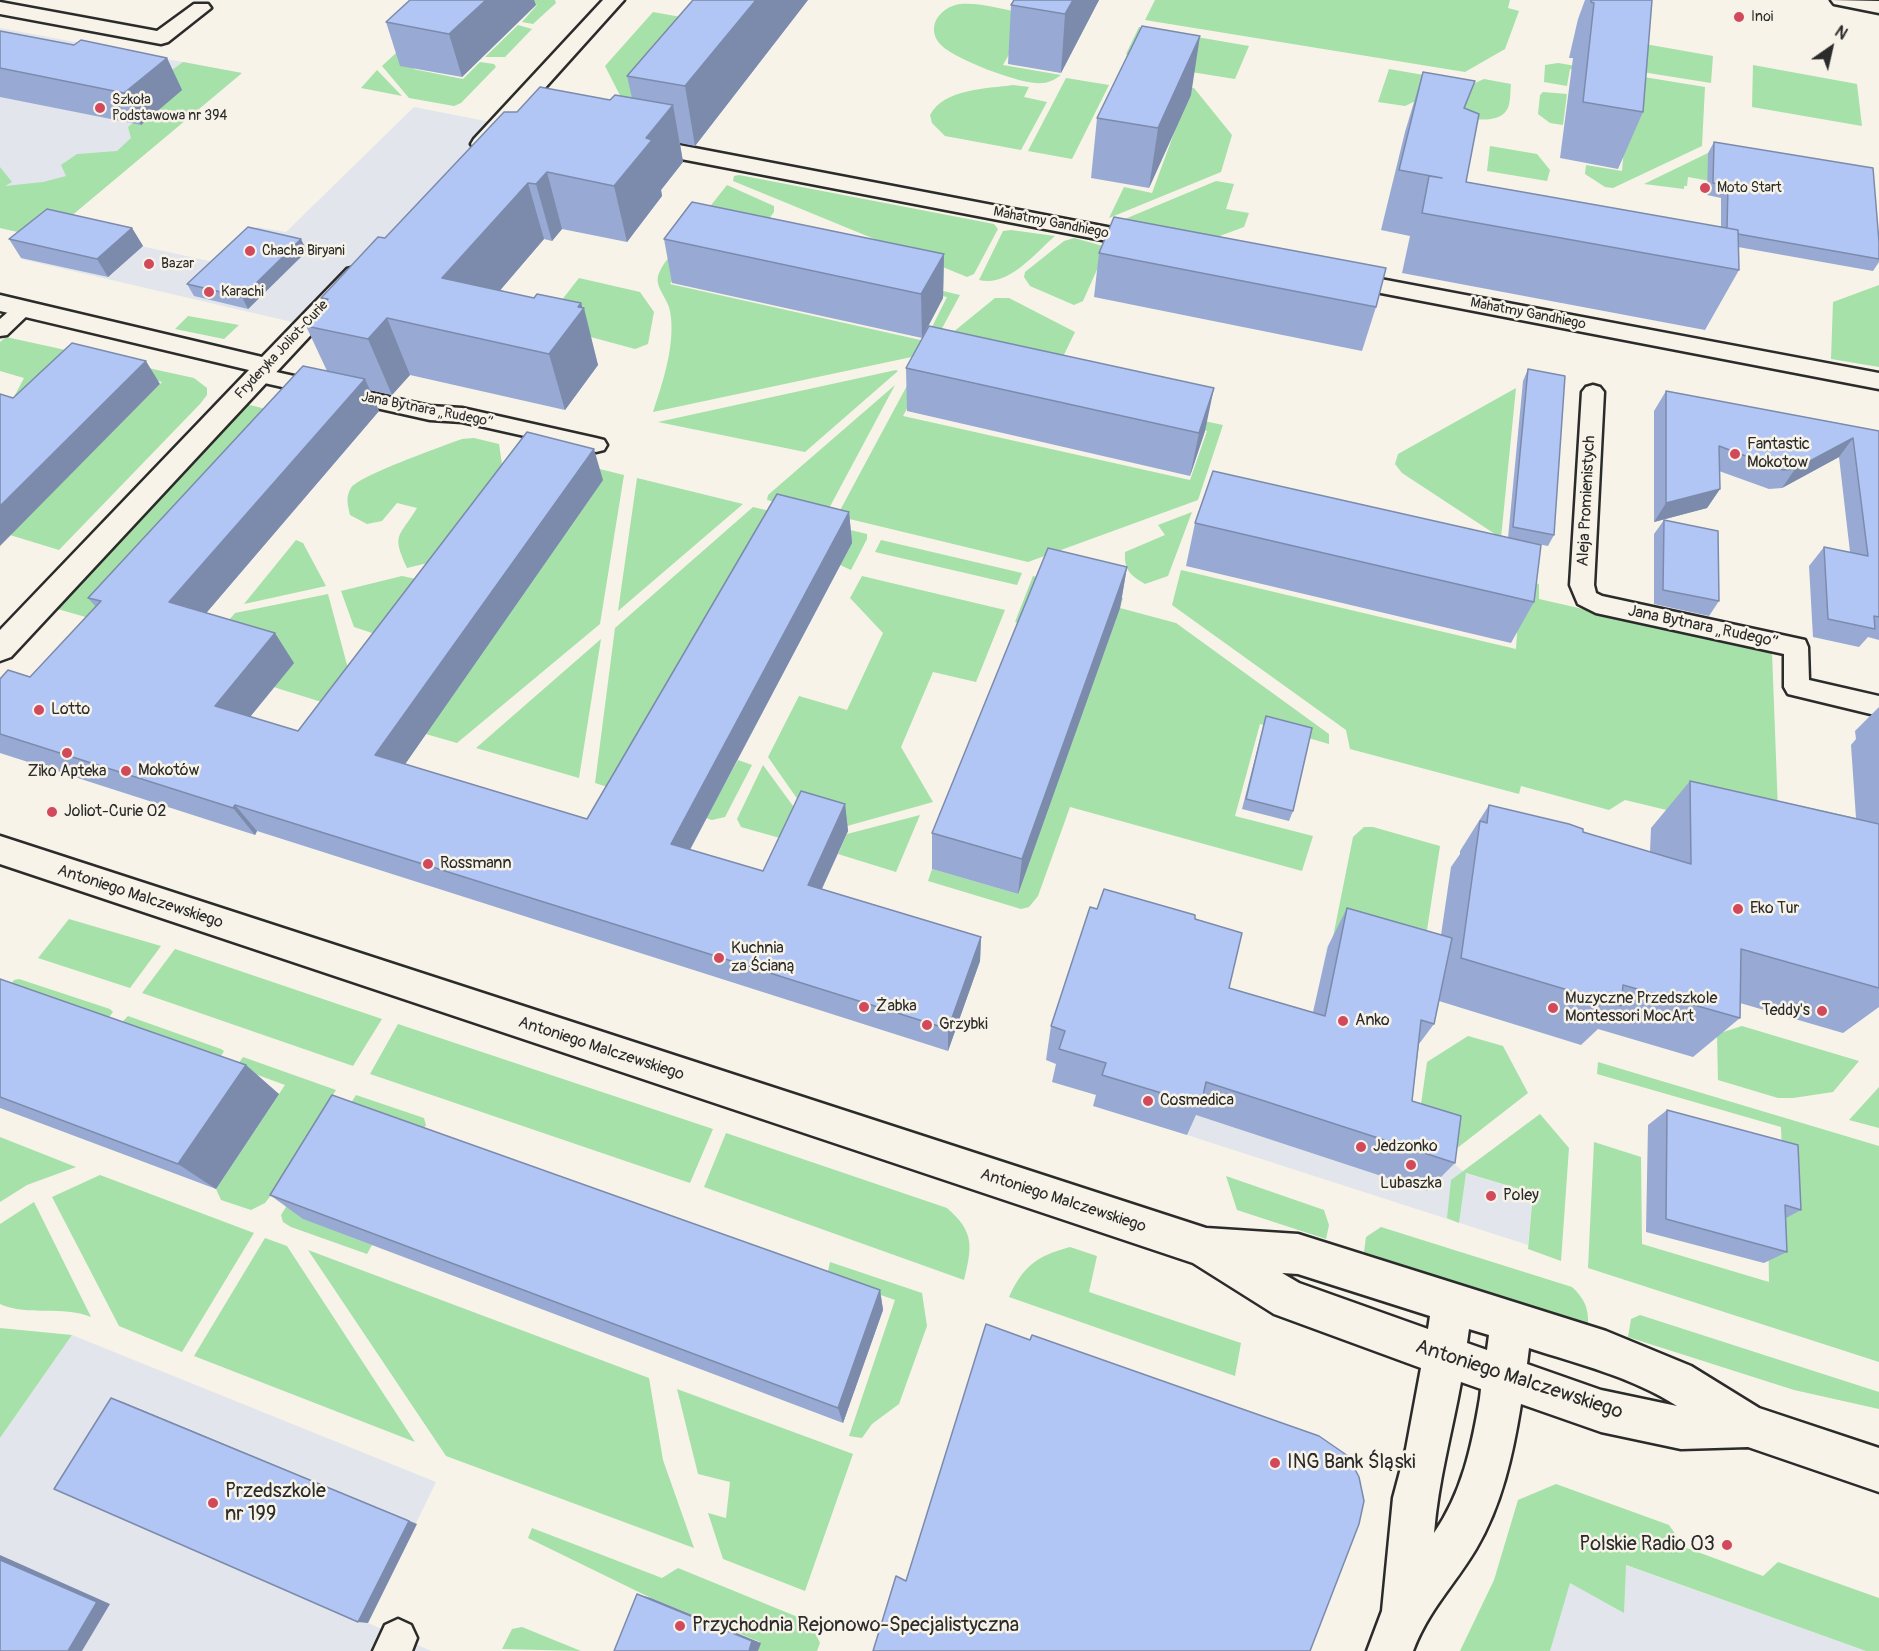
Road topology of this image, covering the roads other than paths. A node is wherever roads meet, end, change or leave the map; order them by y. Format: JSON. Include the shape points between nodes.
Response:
{"nodes":[{"id":1,"x":614,"y":0,"type":"edge"},
{"id":2,"x":1841,"y":0,"type":"edge"},
{"id":3,"x":1879,"y":7,"type":"edge"},
{"id":4,"x":0,"y":8,"type":"edge"},
{"id":5,"x":201,"y":8,"type":"dead end"},
{"id":6,"x":505,"y":119,"type":"junction"},
{"id":7,"x":532,"y":124,"type":"edge"},
{"id":8,"x":612,"y":139,"type":"edge"},
{"id":9,"x":469,"y":157,"type":"edge"},
{"id":10,"x":1169,"y":246,"type":"edge"},
{"id":11,"x":370,"y":259,"type":"edge"},
{"id":12,"x":1311,"y":273,"type":"edge"},
{"id":13,"x":12,"y":306,"type":"edge"},
{"id":14,"x":0,"y":330,"type":"edge"},
{"id":15,"x":263,"y":370,"type":"junction"},
{"id":16,"x":1879,"y":381,"type":"edge"},
{"id":17,"x":1593,"y":392,"type":"dead end"},
{"id":18,"x":596,"y":445,"type":"dead end"},
{"id":19,"x":1596,"y":604,"type":"joint"},
{"id":20,"x":0,"y":649,"type":"edge"},
{"id":21,"x":1879,"y":706,"type":"edge"},
{"id":22,"x":0,"y":850,"type":"edge"},
{"id":23,"x":1203,"y":1247,"type":"junction"},
{"id":24,"x":1453,"y":1303,"type":"junction"},
{"id":25,"x":1511,"y":1322,"type":"junction"},
{"id":26,"x":1443,"y":1355,"type":"junction"},
{"id":27,"x":1504,"y":1376,"type":"junction"},
{"id":28,"x":1748,"y":1426,"type":"junction"},
{"id":29,"x":1879,"y":1470,"type":"edge"},
{"id":30,"x":1398,"y":1631,"type":"edge"}],
"edges":[{"from":1,"to":6,"type":"street"},
{"from":2,"to":3,"type":"street"},
{"from":4,"to":5,"type":"street","via":[[161,38]]},
{"from":6,"to":7,"type":"street"},
{"from":6,"to":9,"type":"street"},
{"from":8,"to":10,"type":"street","name":"Mahatmy Gandhiego"},
{"from":11,"to":15,"type":"street","name":"Fryderyka Joliot-Curie"},
{"from":12,"to":16,"type":"street","name":"Mahatmy Gandhiego"},
{"from":13,"to":14,"type":"lane"},
{"from":13,"to":15,"type":"street","name":"Jana Bytnara „Rudego”"},
{"from":15,"to":18,"type":"lane","name":"Jana Bytnara „Rudego”","via":[[430,413],[462,415]]},
{"from":15,"to":20,"type":"street","name":"Fryderyka Joliot-Curie"},
{"from":17,"to":19,"type":"lane","name":"Aleja Promienistych","via":[[1582,585],[1586,598]]},
{"from":19,"to":21,"type":"lane","name":"Jana Bytnara „Rudego”","via":[[1796,647],[1797,687]]},
{"from":22,"to":23,"type":"street","name":"Antoniego Malczewskiego"},
{"from":23,"to":24,"type":"street","name":"Antoniego Malczewskiego","via":[[1298,1254]]},
{"from":23,"to":26,"type":"street","name":"Antoniego Malczewskiego","via":[[1288,1300]]},
{"from":24,"to":25,"type":"street","name":"Antoniego Malczewskiego"},
{"from":24,"to":26,"type":"street"},
{"from":25,"to":27,"type":"street"},
{"from":25,"to":28,"type":"street","name":"Antoniego Malczewskiego","via":[[1606,1352],[1676,1381]]},
{"from":26,"to":27,"type":"street","name":"Antoniego Malczewskiego"},
{"from":26,"to":30,"type":"street","via":[[1428,1449],[1415,1498]]},
{"from":27,"to":28,"type":"street","name":"Antoniego Malczewskiego","via":[[1601,1411],[1681,1428]]},
{"from":27,"to":30,"type":"street","via":[[1482,1481],[1466,1523]]},
{"from":28,"to":29,"type":"street","name":"Antoniego Malczewskiego"}]}
